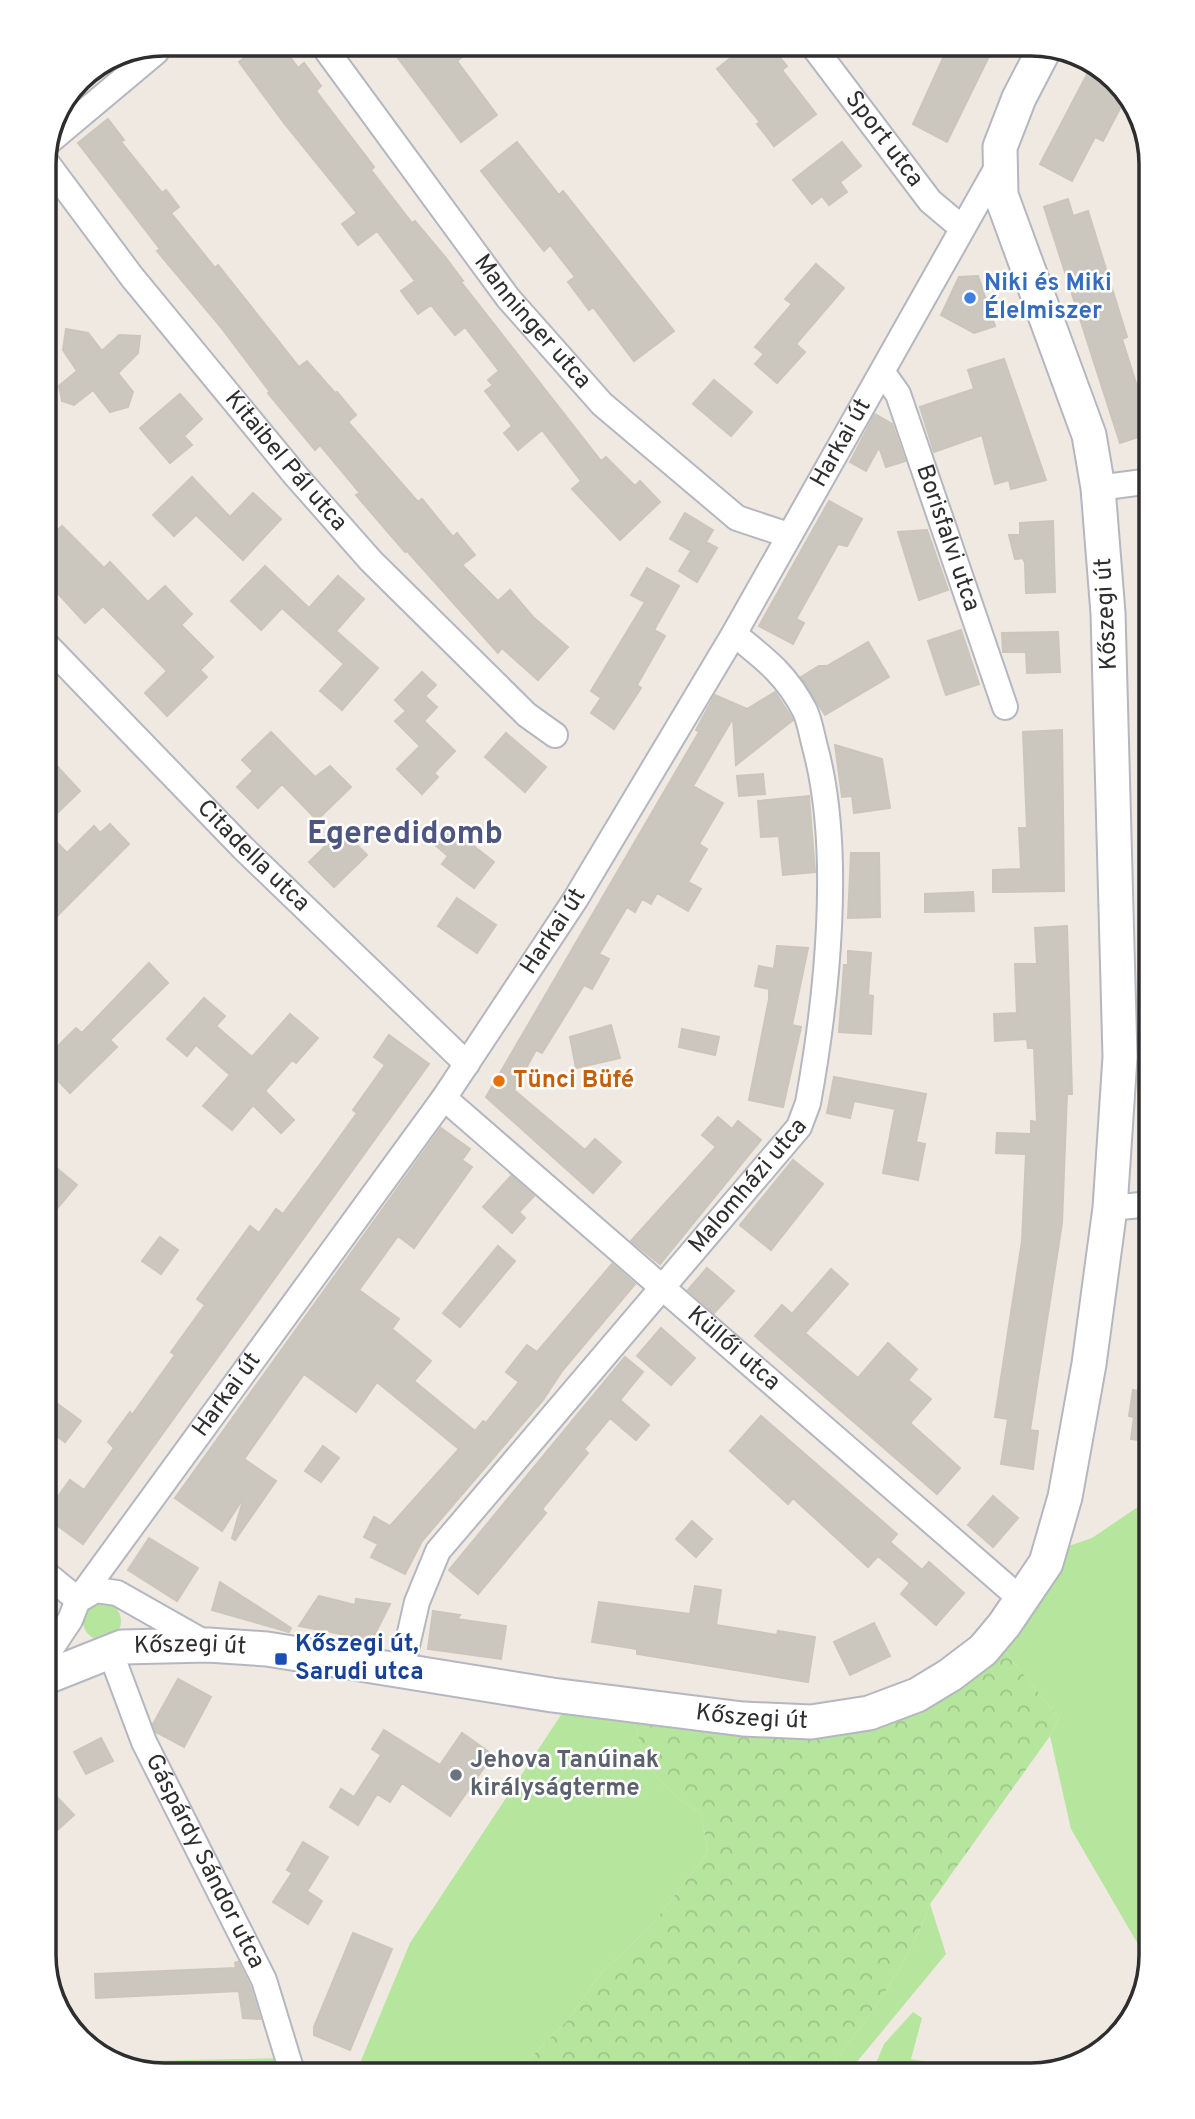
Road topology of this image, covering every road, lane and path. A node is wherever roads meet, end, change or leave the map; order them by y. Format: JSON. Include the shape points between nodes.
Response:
{"nodes":[{"id":1,"x":331,"y":56,"type":"edge"},
{"id":2,"x":821,"y":56,"type":"edge"},
{"id":3,"x":1041,"y":56,"type":"edge"},
{"id":4,"x":150,"y":57,"type":"edge"},
{"id":5,"x":61,"y":132,"type":"edge"},
{"id":6,"x":999,"y":164,"type":"junction"},
{"id":7,"x":56,"y":175,"type":"edge"},
{"id":8,"x":962,"y":228,"type":"junction"},
{"id":9,"x":883,"y":373,"type":"junction"},
{"id":10,"x":1139,"y":483,"type":"edge"},
{"id":11,"x":1098,"y":488,"type":"junction"},
{"id":12,"x":789,"y":535,"type":"junction"},
{"id":13,"x":734,"y":634,"type":"junction"},
{"id":14,"x":56,"y":654,"type":"edge"},
{"id":15,"x":1005,"y":706,"type":"dead end"},
{"id":16,"x":555,"y":735,"type":"dead end"},
{"id":17,"x":467,"y":1064,"type":"junction"},
{"id":18,"x":444,"y":1098,"type":"junction"},
{"id":19,"x":1139,"y":1205,"type":"edge"},
{"id":20,"x":1110,"y":1208,"type":"junction"},
{"id":21,"x":662,"y":1287,"type":"junction"},
{"id":22,"x":56,"y":1587,"type":"edge"},
{"id":23,"x":125,"y":1599,"type":"junction"},
{"id":24,"x":1022,"y":1600,"type":"junction"},
{"id":25,"x":74,"y":1610,"type":"junction"},
{"id":26,"x":56,"y":1639,"type":"edge"},
{"id":27,"x":208,"y":1645,"type":"junction"},
{"id":28,"x":112,"y":1650,"type":"junction"},
{"id":29,"x":401,"y":1672,"type":"junction"},
{"id":30,"x":56,"y":1673,"type":"edge"},
{"id":31,"x":289,"y":2063,"type":"edge"}],
"edges":[{"from":1,"to":12,"type":"street","name":"Manninger utca","via":[[508,298],[602,404],[737,518]]},
{"from":2,"to":8,"type":"street","name":"Sport utca","via":[[930,201]]},
{"from":3,"to":6,"type":"main road","name":"Kőszegi út","via":[[1006,131]]},
{"from":4,"to":5,"type":"street"},
{"from":6,"to":8,"type":"street","name":"Harkai út"},
{"from":6,"to":11,"type":"main road","name":"Kőszegi út","via":[[1001,195],[1089,435]]},
{"from":7,"to":16,"type":"street","name":"Kitaibel Pál utca","via":[[227,396],[362,551],[527,715]]},
{"from":8,"to":9,"type":"street","name":"Harkai út"},
{"from":9,"to":12,"type":"street","name":"Harkai út"},
{"from":9,"to":15,"type":"street","name":"Borisfalvi utca","via":[[898,394]]},
{"from":10,"to":11,"type":"street"},
{"from":11,"to":20,"type":"main road","name":"Kőszegi út","via":[[1108,613],[1120,1057]]},
{"from":12,"to":13,"type":"street","name":"Harkai út"},
{"from":13,"to":17,"type":"street","name":"Harkai út","via":[[575,900]]},
{"from":13,"to":21,"type":"street","name":"Malomházi utca","via":[[780,672],[806,714],[820,764],[829,832],[829,922],[813,1076],[799,1127]]},
{"from":14,"to":17,"type":"street","name":"Citadella utca","via":[[281,885]]},
{"from":17,"to":18,"type":"street","name":"Harkai út"},
{"from":18,"to":21,"type":"street","name":"Küllői utca"},
{"from":18,"to":25,"type":"street","name":"Harkai út"},
{"from":19,"to":20,"type":"street"},
{"from":20,"to":24,"type":"main road","name":"Kőszegi út","via":[[1089,1364],[1062,1510],[1046,1563]]},
{"from":21,"to":24,"type":"street","name":"Küllői utca"},
{"from":21,"to":29,"type":"street","name":"Malomházi utca","via":[[439,1551],[417,1602]]},
{"from":22,"to":25,"type":"street"},
{"from":23,"to":25,"type":"street","via":[[96,1590]]},
{"from":23,"to":27,"type":"street"},
{"from":23,"to":28,"type":"street","via":[[134,1618],[130,1639]]},
{"from":24,"to":29,"type":"main road","name":"Kőszegi út","via":[[983,1650],[917,1695],[869,1713],[811,1723],[657,1709]]},
{"from":25,"to":26,"type":"street","name":"Harkai út"},
{"from":25,"to":28,"type":"street","via":[[71,1630],[82,1647]]},
{"from":27,"to":28,"type":"main road","name":"Kőszegi út"},
{"from":27,"to":29,"type":"main road","name":"Kőszegi út","via":[[267,1649]]},
{"from":28,"to":30,"type":"main road","name":"Kőszegi út"},
{"from":28,"to":31,"type":"street","name":"Gáspárdy Sándor utca","via":[[144,1742],[264,1980]]}]}
